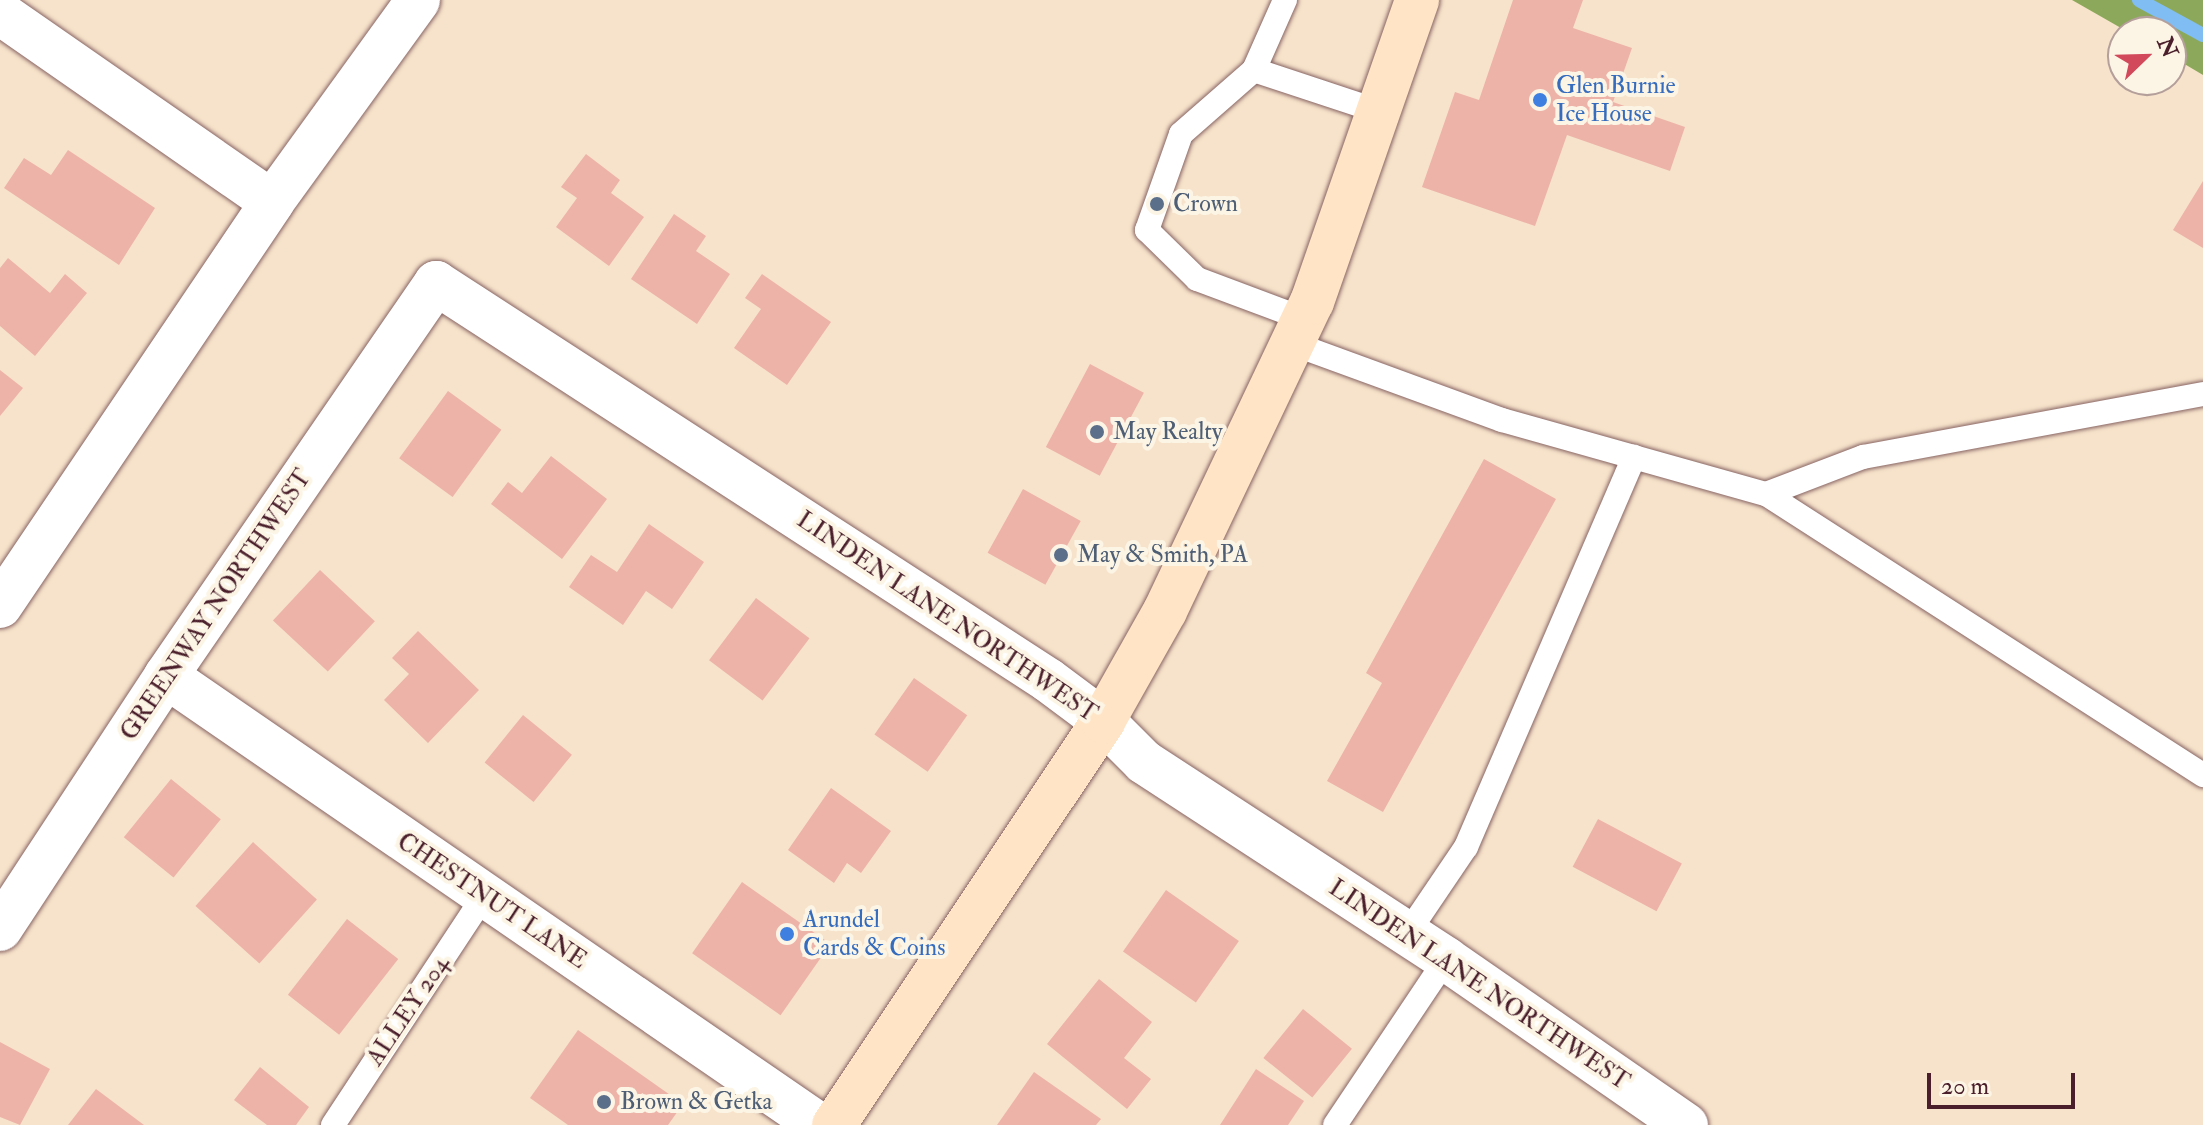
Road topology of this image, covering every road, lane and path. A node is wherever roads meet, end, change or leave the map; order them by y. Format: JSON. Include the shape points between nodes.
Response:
{"nodes":[{"id":1,"x":418,"y":0,"type":"edge"},
{"id":2,"x":1285,"y":0,"type":"edge"},
{"id":3,"x":1417,"y":0,"type":"edge"},
{"id":4,"x":0,"y":13,"type":"edge"},
{"id":5,"x":1254,"y":70,"type":"junction"},
{"id":6,"x":1378,"y":111,"type":"junction"},
{"id":7,"x":272,"y":202,"type":"junction"},
{"id":8,"x":436,"y":283,"type":"joint"},
{"id":9,"x":1299,"y":331,"type":"junction"},
{"id":10,"x":2203,"y":394,"type":"edge"},
{"id":11,"x":1634,"y":457,"type":"junction"},
{"id":12,"x":1766,"y":494,"type":"junction"},
{"id":13,"x":0,"y":606,"type":"edge"},
{"id":14,"x":166,"y":676,"type":"junction"},
{"id":15,"x":1103,"y":721,"type":"junction"},
{"id":16,"x":2203,"y":775,"type":"edge"},
{"id":17,"x":484,"y":896,"type":"junction"},
{"id":18,"x":0,"y":929,"type":"edge"},
{"id":19,"x":1407,"y":934,"type":"junction"},
{"id":20,"x":1446,"y":959,"type":"junction"},
{"id":21,"x":333,"y":1125,"type":"edge"},
{"id":22,"x":819,"y":1125,"type":"edge"},
{"id":23,"x":834,"y":1125,"type":"edge"},
{"id":24,"x":1335,"y":1125,"type":"edge"},
{"id":25,"x":1686,"y":1125,"type":"edge"}],
"edges":[{"from":1,"to":7,"type":"street"},
{"from":2,"to":5,"type":"lane"},
{"from":3,"to":6,"type":"main road"},
{"from":4,"to":7,"type":"street"},
{"from":5,"to":6,"type":"lane"},
{"from":5,"to":9,"type":"lane","via":[[1181,134],[1147,230],[1197,279]]},
{"from":6,"to":9,"type":"main road"},
{"from":7,"to":13,"type":"street"},
{"from":8,"to":14,"type":"street","name":"GREENWAY NORTHWEST"},
{"from":8,"to":15,"type":"street","name":"LINDEN LANE NORTHWEST"},
{"from":9,"to":11,"type":"lane","via":[[1502,420]]},
{"from":9,"to":15,"type":"main road","via":[[1214,516]]},
{"from":10,"to":12,"type":"lane","via":[[1863,457]]},
{"from":11,"to":12,"type":"lane"},
{"from":11,"to":19,"type":"lane","via":[[1466,847]]},
{"from":12,"to":16,"type":"lane"},
{"from":14,"to":17,"type":"street","name":"CHESTNUT LANE"},
{"from":14,"to":18,"type":"street","name":"GREENWAY NORTHWEST"},
{"from":15,"to":19,"type":"street","name":"LINDEN LANE NORTHWEST","via":[[1144,762]]},
{"from":15,"to":23,"type":"main road"},
{"from":17,"to":21,"type":"lane","name":"ALLEY 204"},
{"from":17,"to":22,"type":"street","name":"CHESTNUT LANE"},
{"from":19,"to":20,"type":"street","name":"LINDEN LANE NORTHWEST"},
{"from":20,"to":24,"type":"lane"},
{"from":20,"to":25,"type":"street","name":"LINDEN LANE NORTHWEST"}]}
